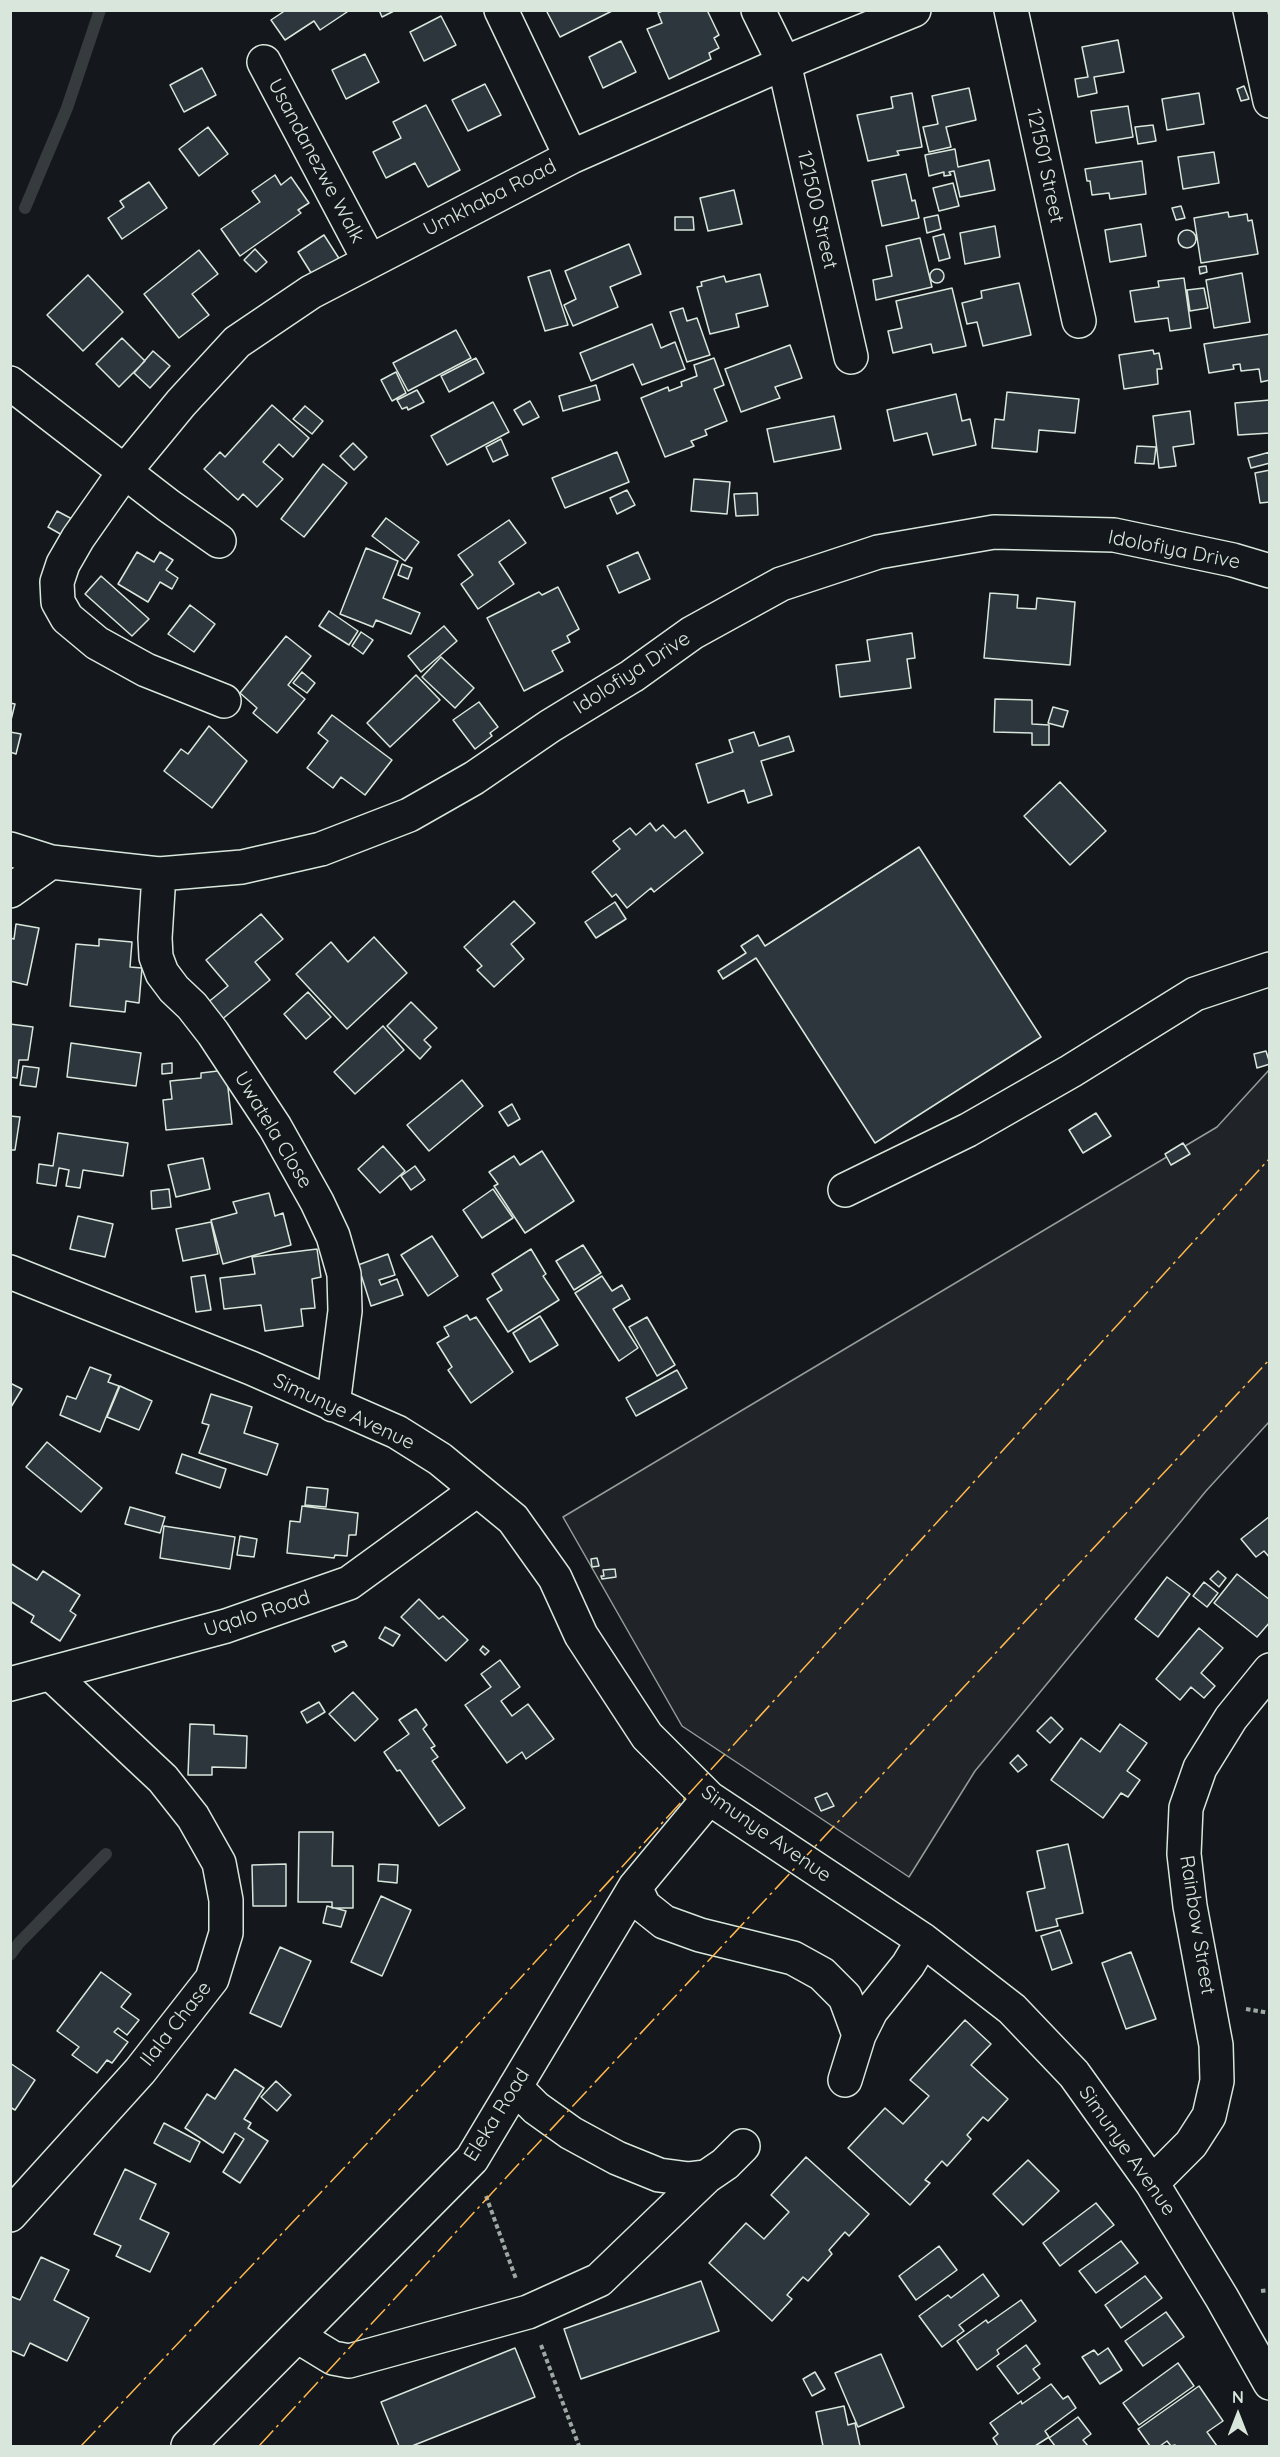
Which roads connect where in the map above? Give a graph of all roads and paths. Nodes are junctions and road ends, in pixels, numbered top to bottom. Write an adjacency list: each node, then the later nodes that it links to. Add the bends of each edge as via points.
1 (501, 10): 9 (street)
2 (758, 10): 7 (street, 121500 Street)
3 (914, 10): 7 (street, Umkhaba Road)
4 (1011, 10): 11 (street, 121501 Street)
5 (1250, 10): 8 (street)
6 (264, 62): 10 (street, Usandanezwe Walk)
7 (784, 63): 9 (street, Umkhaba Road); 12 (street, 121500 Street)
8 (1269, 101)
9 (571, 157): 10 (street, Umkhaba Road)
10 (369, 260): 14 (street, Umkhaba Road, via 310,292 237,342)
11 (1079, 321)
12 (851, 357)
13 (10, 383): 14 (street)
14 (125, 471): 15 (street); 17 (street, Umkhaba Road, via 63,564 57,582 58,602 67,618 97,643 146,670)
15 (219, 541)
16 (1269, 571): 20 (street, Idolofiya Drive, via 1114,535 994,532 878,552 782,584 712,622 474,778 409,815 321,849 242,867)
17 (224, 701)
18 (10, 849): 19 (street, Idolofiya Drive)
19 (51, 862): 20 (street, Idolofiya Drive); 21 (street)
20 (159, 874): 25 (street, Uwatela Close, via 155,938 162,973 192,1006 238,1071 280,1137 333,1236 344,1274 345,1311)
21 (10, 891)
22 (1269, 969): 23 (street, via 1195,994 968,1130)
23 (845, 1190)
24 (10, 1272): 25 (street, Simunye Avenue)
25 (333, 1405): 26 (street, Simunye Avenue, via 397,1432 440,1459)
26 (477, 1490): 28 (street, Uqalo Road, via 349,1584 226,1626); 30 (street, Simunye Avenue, via 513,1519 555,1578 581,1635 647,1736)
27 (1269, 1670): 38 (street, Rainbow Street, via 1231,1718 1200,1768 1186,1808 1184,1854 1216,2045 1217,2081 1209,2116 1191,2144)
28 (50, 1673): 29 (street, Uqalo Road); 39 (street, Ilala Chase, via 163,1779 194,1817 219,1863 226,1900 226,1933 212,1979 140,2071)
29 (10, 1684)
30 (709, 1798): 31 (street, Eleka Road); 32 (street, Simunye Avenue)
31 (635, 1887): 33 (street, via 644,1906 664,1922 793,1958 822,1974 845,1997); 35 (street, Eleka Road)
32 (923, 1940): 33 (street, via 871,2011); 38 (street, Simunye Avenue, via 1012,2009 1074,2074)
33 (859, 2035): 34 (street)
34 (845, 2080)
35 (515, 2087): 37 (street, via 571,2133 617,2158 659,2175); 40 (street, Eleka Road, via 472,2159)
36 (743, 2146): 37 (street)
37 (706, 2177): 40 (street, via 599,2280 528,2312 349,2361 333,2358)
38 (1152, 2183): 41 (street, Simunye Avenue)
39 (10, 2215)
40 (297, 2336): 42 (street, Eleka Road)
41 (1269, 2383)
42 (188, 2446)

